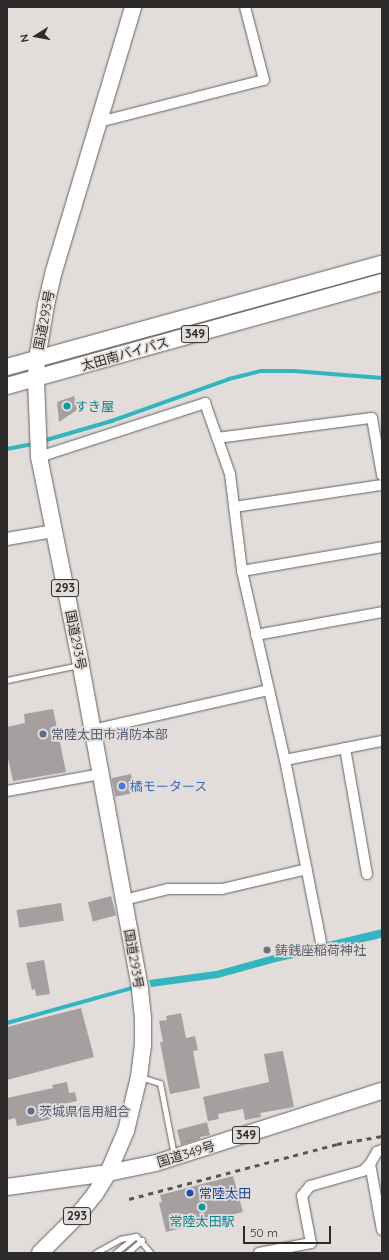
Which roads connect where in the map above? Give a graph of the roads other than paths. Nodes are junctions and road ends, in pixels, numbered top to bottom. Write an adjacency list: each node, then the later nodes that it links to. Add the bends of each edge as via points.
1 (133, 7): 3 (highway, 国道293号 / 293)
2 (245, 7): 3 (street, via 264,80)
3 (99, 122): 6 (highway, 国道293号 / 293, via 54,271)
4 (382, 264): 6 (highway, 太田南バイパス / 349)
5 (382, 282): 8 (highway, 太田南バイパス / 349)
6 (37, 358): 7 (highway, 太田南バイパス / 349); 8 (highway, 国道293号 / 293)
7 (7, 367)
8 (36, 378): 9 (highway, 太田南バイパス / 349); 11 (highway, 国道293号 / 293)
9 (7, 386)
10 (217, 438): 11 (street, via 205,403); 12 (street, via 372,418); 14 (street, via 230,474)
11 (39, 457): 15 (highway, 国道293号 / 293)
12 (382, 475)
13 (382, 485): 14 (street)
14 (234, 507): 18 (street)
15 (54, 531): 16 (street); 21 (highway, 国道293号 / 293)
16 (7, 539)
17 (382, 547): 18 (street)
18 (242, 571): 20 (street)
19 (382, 612): 20 (street)
20 (256, 635): 23 (street)
21 (81, 665): 22 (lane); 24 (highway, 国道293号 / 293)
22 (7, 680)
23 (268, 690): 24 (street); 27 (street)
24 (92, 730): 28 (highway, 国道293号 / 293)
25 (382, 741): 26 (street)
26 (345, 748): 27 (street); 31 (street)
27 (285, 760): 30 (street)
28 (101, 774): 29 (street); 32 (highway, 国道293号 / 293)
29 (7, 791)
30 (307, 869): 32 (street, via 222,889 168,889); 33 (street)
31 (367, 874)
32 (124, 900): 34 (highway, 国道293号 / 293, via 143,1018)
33 (321, 941)
34 (139, 1077): 37 (lane, via 160,1083); 39 (highway, 国道293号 / 293, via 126,1131)
35 (382, 1091): 37 (highway, 国道349号 / 349)
36 (382, 1150): 38 (street, via 377,1152)
37 (174, 1158): 39 (highway, 国道349号 / 349)
38 (370, 1164): 41 (street); 44 (street, via 363,1171 310,1186 302,1196)
39 (108, 1173): 40 (highway, 国道349号 / 349); 45 (highway, 国道293号 / 293, via 78,1216)
40 (7, 1187)
41 (382, 1230)
42 (136, 1236): 43 (lane); 46 (lane, via 120,1239); 47 (lane)
43 (142, 1240): 48 (lane); 49 (lane)
44 (312, 1248): 50 (street)
45 (40, 1253)
46 (95, 1253)
47 (115, 1253)
48 (127, 1253)
49 (151, 1253)
50 (259, 1253)

